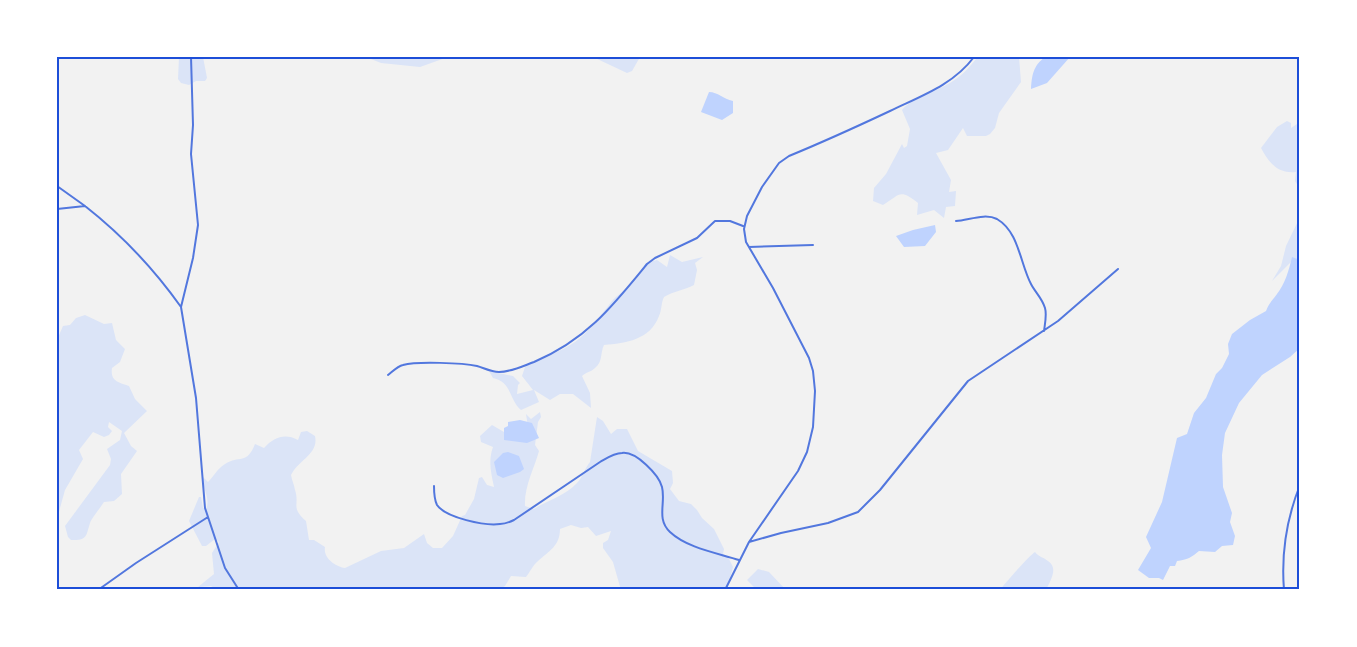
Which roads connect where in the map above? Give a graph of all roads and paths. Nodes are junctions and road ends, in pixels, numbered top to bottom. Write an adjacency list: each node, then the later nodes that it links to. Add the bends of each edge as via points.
1 (191, 57): 11 (street, via 191,154 198,225)
2 (974, 57): 7 (street, via 958,76 940,87 779,163 754,200)
3 (57, 186): 4 (street)
4 (85, 206): 5 (street); 11 (street, via 113,228)
5 (57, 208)
6 (956, 221): 12 (street, via 989,216 1009,230 1044,304)
7 (744, 226): 9 (street); 13 (street, via 716,221 697,238 655,258 594,324 572,342 527,365 501,372 476,366 417,363 404,364)
8 (813, 245): 9 (street)
9 (749, 247): 17 (street, via 808,358 813,371 815,408 807,452 798,471)
10 (1118, 269): 12 (street)
11 (181, 308): 16 (street, via 196,398)
12 (1044, 331): 17 (street, via 968,381 858,512)
13 (388, 375)
14 (1300, 485): 22 (street, via 1284,543)
15 (434, 486): 18 (street, via 437,505 442,510 471,521 502,524 514,520 600,462 623,452 659,479 663,490 662,518 669,532 703,549)
16 (208, 517): 19 (street); 20 (street, via 225,568)
17 (749, 542): 18 (street)
18 (739, 560): 21 (street)
19 (98, 590)
20 (239, 590)
21 (725, 590)
22 (1284, 590)

